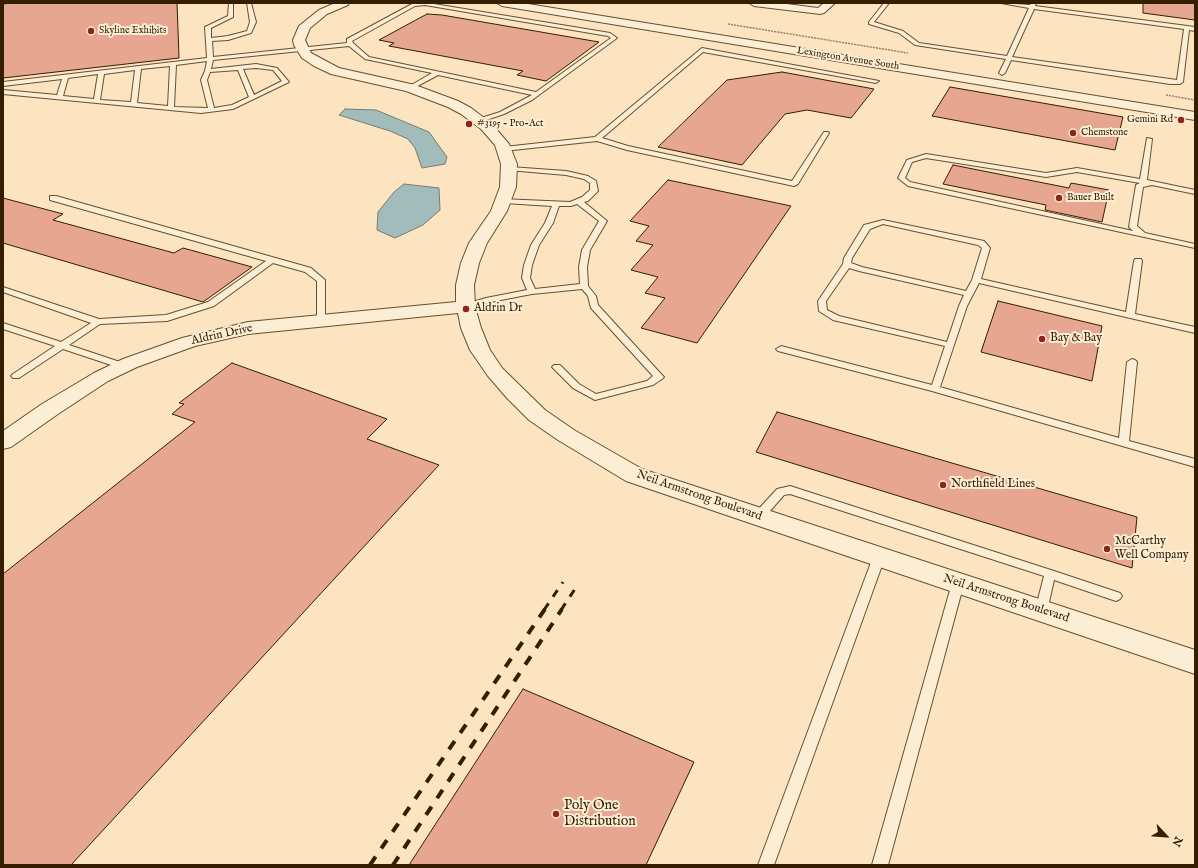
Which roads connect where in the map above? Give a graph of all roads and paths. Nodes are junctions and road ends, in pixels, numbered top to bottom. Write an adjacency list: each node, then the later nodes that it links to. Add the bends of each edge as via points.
1 (231, 3): 13 (lane, via 230,17 208,27)
2 (249, 3): 13 (lane, via 253,22 249,32)
3 (344, 3): 15 (street, via 323,12 305,26 300,35)
4 (502, 3): 40 (street, Lexington Avenue South)
5 (554, 3): 24 (street, Lexington Avenue South)
6 (754, 3): 7 (street, via 820,11)
7 (830, 3)
8 (887, 3): 16 (lane, via 871,23 901,32 917,44)
9 (1003, 3): 10 (lane)
10 (1033, 5): 11 (lane); 16 (lane)
11 (1187, 28): 12 (lane); 16 (lane, via 1188,47 1180,82)
12 (1195, 29)
13 (209, 40): 17 (lane)
14 (350, 44): 15 (lane); 23 (lane, via 367,58); 32 (lane, via 349,40 414,5 425,4 610,35 614,38)
15 (302, 48): 17 (lane); 29 (street, Neil Armstrong Boulevard, via 311,59 335,71)
16 (1009, 58): 24 (lane)
17 (210, 59): 18 (lane); 21 (lane)
18 (173, 64): 19 (lane); 38 (lane)
19 (138, 67): 22 (lane); 36 (lane)
20 (240, 68): 21 (lane); 34 (lane); 34 (lane, via 256,66 275,69 286,82)
21 (208, 71): 39 (lane, via 204,80)
22 (101, 72): 25 (lane); 35 (lane)
23 (437, 73): 29 (lane); 32 (lane)
24 (1002, 74): 37 (street, Lexington Avenue South)
25 (66, 76): 26 (lane); 33 (lane)
26 (27, 80): 28 (lane); 31 (lane)
27 (876, 81): 43 (lane, via 702,50)
28 (3, 84)
29 (410, 88): 41 (street, Neil Armstrong Boulevard, via 453,104)
30 (3, 92): 31 (lane)
31 (23, 94): 33 (lane)
32 (537, 94): 41 (lane, via 502,113)
33 (60, 97): 35 (lane)
34 (252, 98): 39 (lane, via 233,107)
35 (97, 101): 36 (lane)
36 (134, 105): 38 (lane)
37 (1195, 106)
38 (171, 108): 39 (lane, via 201,112)
39 (212, 110)
40 (1195, 116)
41 (480, 120): 45 (street, Neil Armstrong Boulevard)
42 (826, 133): 43 (lane, via 794,184 627,148)
43 (597, 139): 45 (lane)
44 (1149, 139): 47 (lane)
45 (504, 148): 46 (street, Neil Armstrong Boulevard)
46 (510, 169): 51 (street, Neil Armstrong Boulevard); 52 (lane, via 586,176 594,182 594,191)
47 (1143, 182): 48 (lane); 54 (lane, via 1077,170 1046,175 926,156 910,161 901,178 908,184)
48 (1152, 183): 49 (lane); 54 (lane, via 1140,185 1133,227)
49 (1195, 192)
50 (53, 198): 56 (lane)
51 (504, 201): 53 (lane); 64 (street, Neil Armstrong Boulevard, via 478,243 470,263 465,285)
52 (578, 201): 53 (lane); 60 (lane, via 603,221 586,250 583,267)
53 (556, 204): 62 (lane, via 528,265 526,278)
54 (1142, 235): 55 (lane)
55 (1195, 246)
56 (272, 260): 66 (lane, via 308,270 322,280); 67 (lane, via 211,304 167,318)
57 (1138, 261): 65 (lane)
58 (847, 264): 59 (lane, via 867,227 883,222 981,243 986,248); 63 (lane); 70 (lane, via 822,301 823,311 836,318)
59 (976, 280): 63 (lane); 65 (lane)
60 (584, 286): 62 (lane); 75 (lane, via 592,296 594,306 659,377 650,383 595,397 576,386)
61 (3, 289): 67 (lane)
62 (532, 292): 64 (lane)
63 (969, 294): 70 (lane)
64 (466, 307): 66 (street, Aldrin Drive); 81 (street, Neil Armstrong Boulevard, via 480,350 495,372 537,415 634,475)
65 (1130, 315): 69 (lane)
66 (321, 320): 74 (street, Aldrin Drive, via 219,334)
67 (98, 322): 71 (lane)
68 (3, 326): 71 (lane)
69 (1195, 330)
70 (950, 345): 77 (lane)
71 (61, 346): 74 (lane); 76 (lane)
72 (781, 349): 77 (lane)
73 (1132, 362): 79 (lane)
74 (123, 366): 78 (street, Aldrin Drive, via 74,393)
75 (558, 367)
76 (16, 376)
77 (935, 389): 79 (lane)
78 (3, 442)
79 (1124, 443): 80 (lane)
80 (1195, 463)
81 (758, 517): 82 (street, Neil Armstrong Boulevard); 83 (lane, via 781,492 790,490)
82 (880, 557): 84 (street, Neil Armstrong Boulevard); 88 (lane)
83 (1050, 574): 85 (lane); 86 (lane)
84 (958, 583): 86 (street, Neil Armstrong Boulevard); 89 (lane)
85 (1116, 596)
86 (1041, 611): 87 (street, Neil Armstrong Boulevard)
87 (1195, 662)
88 (766, 865)
89 (880, 865)

